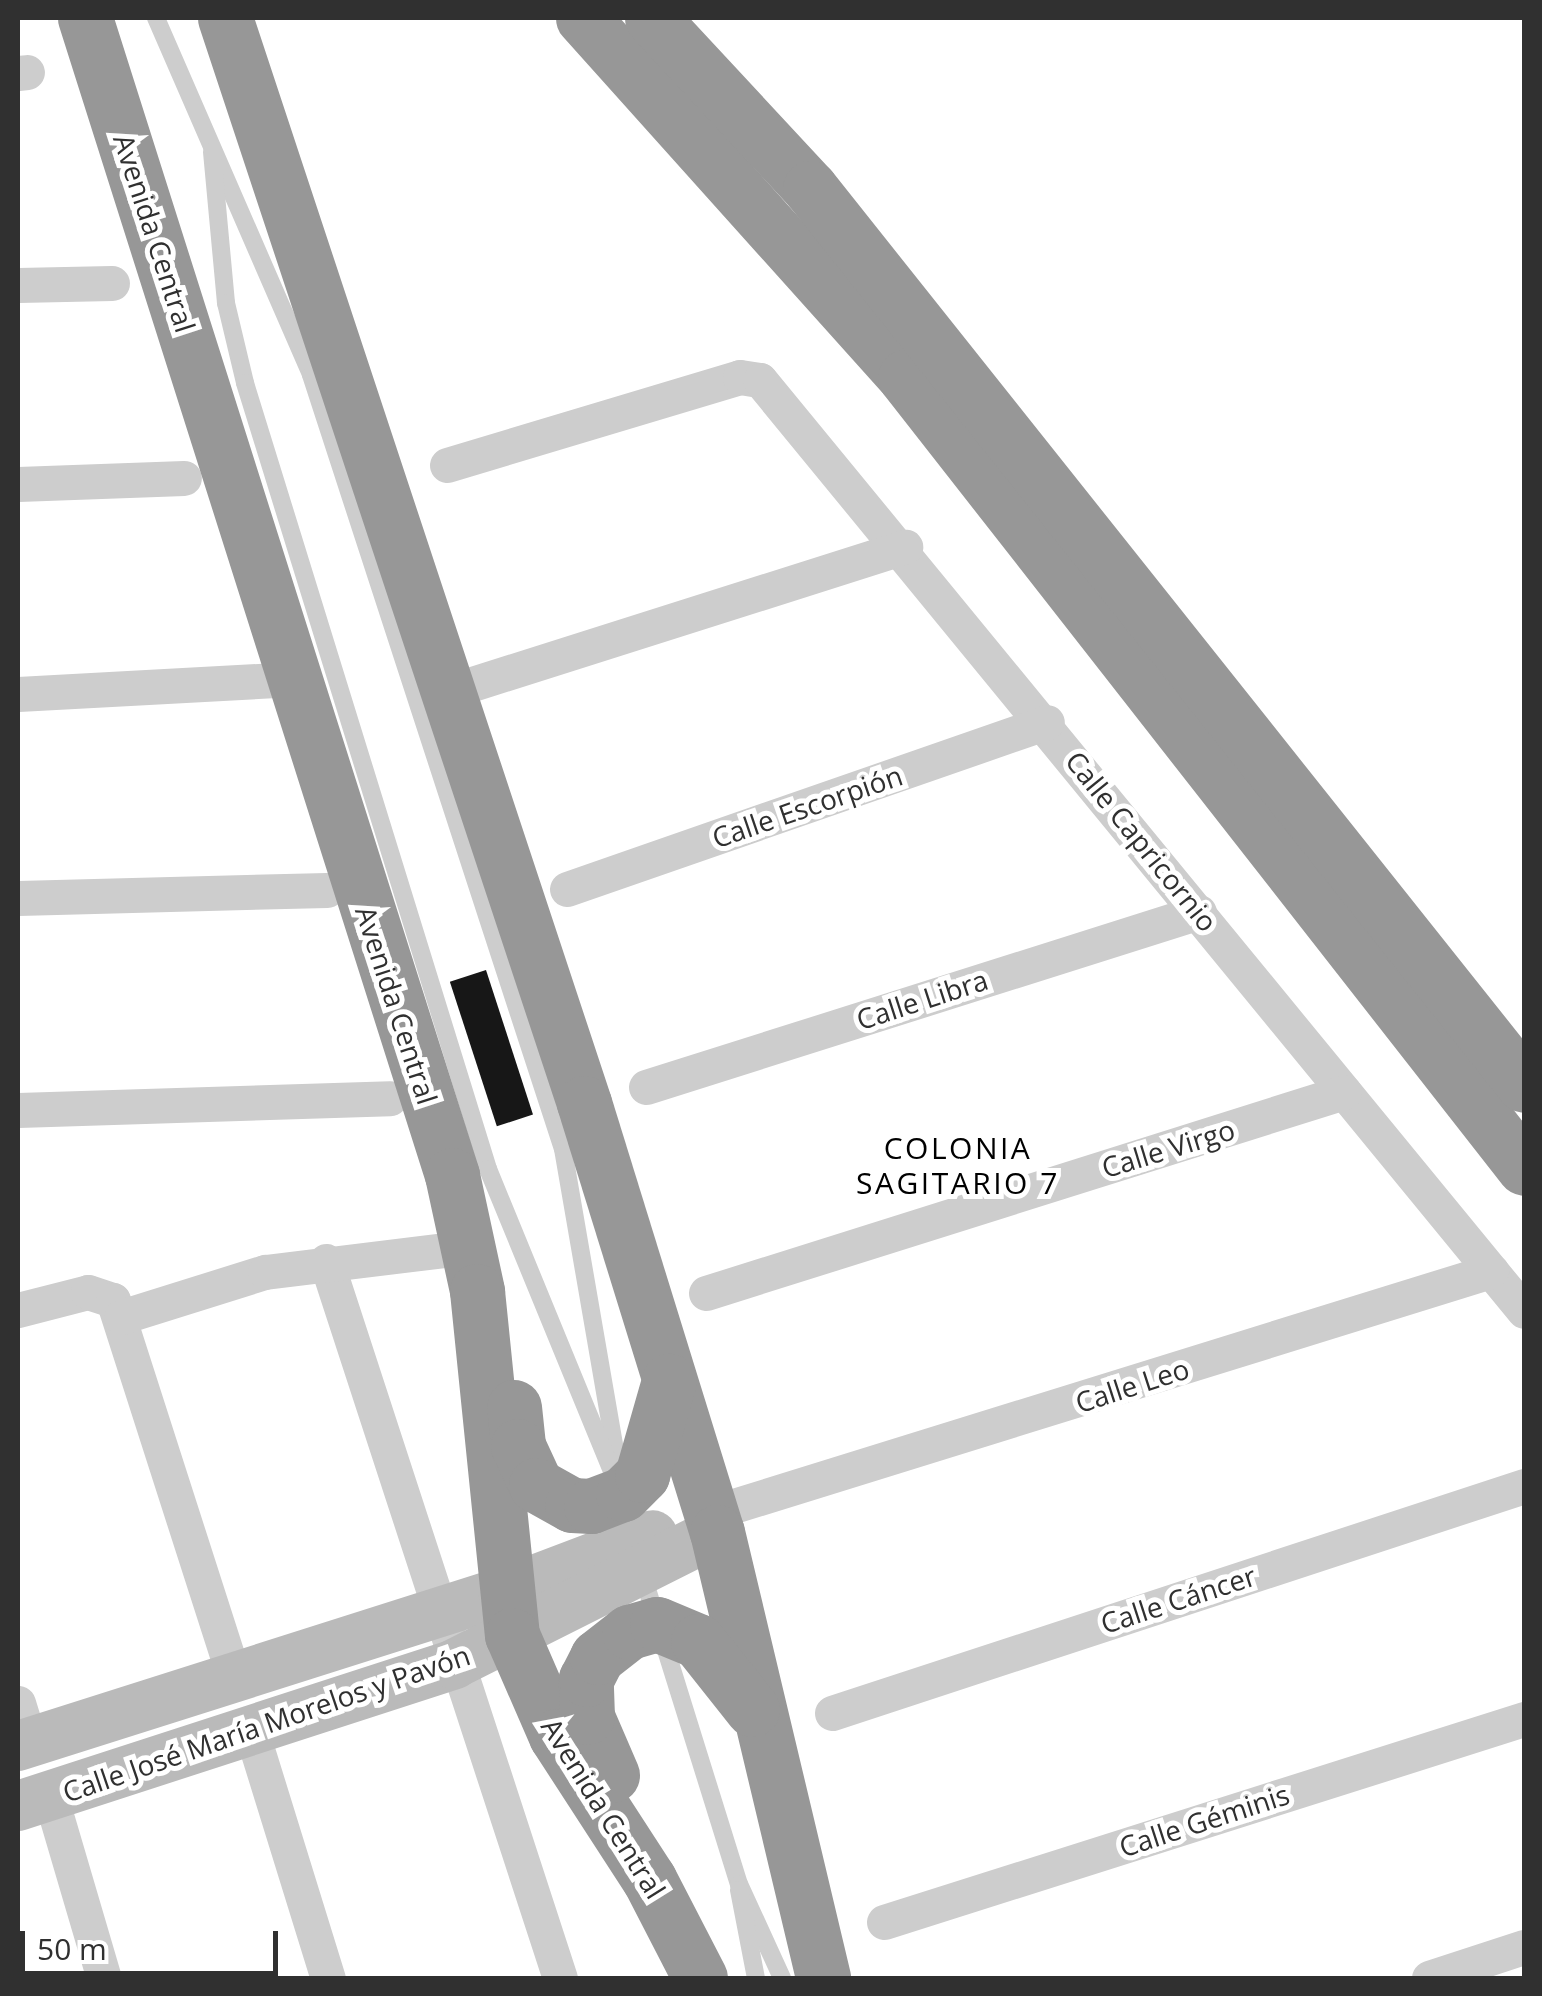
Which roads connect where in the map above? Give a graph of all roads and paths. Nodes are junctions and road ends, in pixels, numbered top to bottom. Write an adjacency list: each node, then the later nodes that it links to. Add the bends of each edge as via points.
1 (85, 18): 13 (highway, Avenida Central)
2 (156, 18): 6 (lane)
3 (225, 18): 15 (highway)
4 (583, 18): 26 (highway, via 905,377)
5 (652, 18): 21 (highway, via 822,203)
6 (212, 142): 37 (lane, via 311,375 564,1148); 37 (lane, via 226,304 245,384 503,1215)
7 (112, 282): 8 (street)
8 (18, 285)
9 (447, 465): 12 (street, Calle Capricornio, via 754,377)
10 (184, 478): 11 (street)
11 (18, 484)
12 (905, 548): 15 (street); 16 (street, Calle Capricornio)
13 (296, 679): 14 (street); 28 (highway, Avenida Central)
14 (18, 694)
15 (444, 694): 34 (highway, via 584,1102)
16 (1047, 722): 17 (street, Calle Escorpión); 20 (street, Calle Capricornio)
17 (566, 889)
18 (327, 890): 19 (street)
19 (18, 898)
20 (1199, 912): 22 (street, Calle Libra); 23 (street, Calle Capricornio)
21 (1524, 1085)
22 (646, 1087)
23 (1344, 1092): 29 (street, Calle Capricornio); 30 (street, Calle Virgo)
24 (390, 1098): 25 (street)
25 (18, 1110)
26 (1524, 1168)
27 (326, 1261): 28 (street); 33 (street); 38 (street)
28 (473, 1269): 37 (highway, via 503,1347 518,1446 536,1486); 39 (highway, Avenida Central)
29 (1491, 1271): 32 (street, Calle Capricornio); 36 (street, Calle Leo)
30 (706, 1294)
31 (18, 1310): 33 (street, via 97,1291 113,1300)
32 (1524, 1311)
33 (121, 1317): 42 (street)
34 (669, 1381): 36 (highway); 37 (highway)
35 (1524, 1486): 43 (street, Calle Cáncer)
36 (714, 1523): 37 (street); 47 (highway)
37 (631, 1529): 39 (street); 40 (lane)
38 (436, 1612): 39 (street, Calle José María Morelos y Pavón); 41 (street); 42 (street, Calle José María Morelos y Pavón)
39 (507, 1614): 41 (street, Calle José María Morelos y Pavón); 49 (highway, Avenida Central, via 564,1750)
40 (656, 1624): 47 (highway, via 711,1652); 49 (highway, via 629,1632 597,1656 584,1701); 50 (lane)
41 (454, 1664): 46 (street, Calle José María Morelos y Pavón); 55 (street)
42 (233, 1674): 45 (street, Calle José María Morelos y Pavón)
43 (832, 1713)
44 (1524, 1719): 51 (street, Calle Géminis)
45 (22, 1730)
46 (251, 1730): 48 (street, Calle José María Morelos y Pavón); 54 (street)
47 (772, 1736): 59 (highway)
48 (34, 1800): 53 (street)
49 (650, 1879): 56 (highway, Avenida Central)
50 (739, 1884): 57 (lane); 58 (lane)
51 (884, 1922)
52 (1524, 1948): 60 (street)
53 (104, 1978)
54 (328, 1978)
55 (560, 1978)
56 (700, 1978)
57 (756, 1978)
58 (782, 1978)
59 (823, 1978)
60 (1428, 1978)

